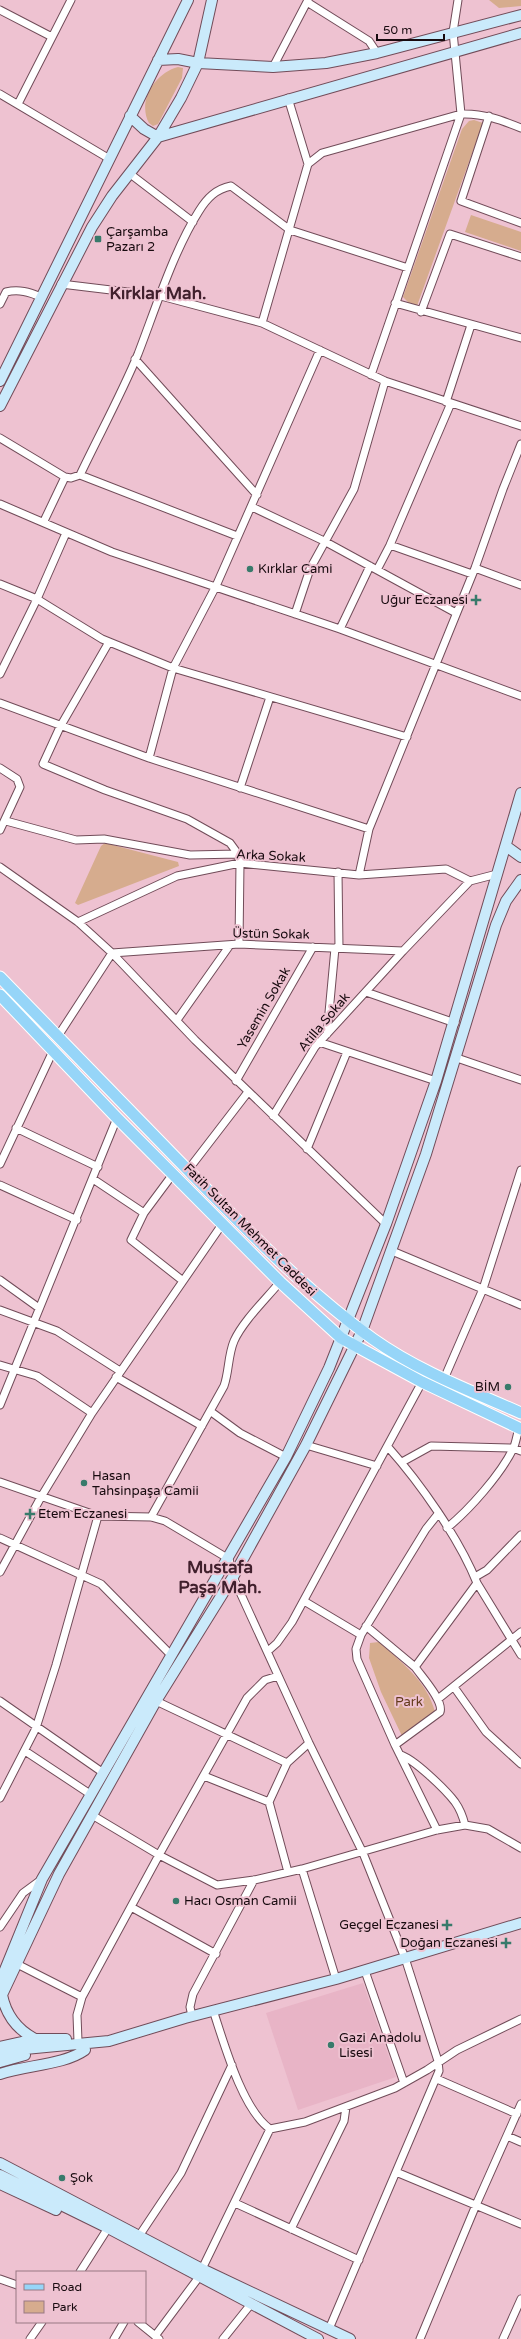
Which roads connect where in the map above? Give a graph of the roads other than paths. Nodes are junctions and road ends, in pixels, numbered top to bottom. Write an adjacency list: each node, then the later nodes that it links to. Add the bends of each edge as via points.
1 (71, 0): 10 (street)
2 (188, 0): 13 (main road)
3 (212, 0): 14 (main road)
4 (458, 0): 8 (street)
5 (307, 1): 12 (street, via 369,41); 15 (street)
6 (0, 10): 10 (street)
7 (521, 15): 8 (main road)
8 (453, 32): 11 (street); 12 (main road)
9 (521, 33): 11 (main road)
10 (52, 37): 18 (street)
11 (454, 51): 17 (main road); 19 (street)
12 (376, 53): 15 (main road, via 326,63)
13 (158, 60): 14 (main road, via 178,59); 20 (main road)
14 (198, 63): 15 (main road); 23 (main road)
15 (273, 67)
16 (0, 94): 18 (street)
17 (288, 98): 23 (main road); 25 (street)
18 (18, 104): 24 (street)
19 (461, 114): 21 (street); 25 (street, via 322,153); 31 (street)
20 (130, 116): 23 (main road, via 144,130); 24 (main road)
21 (489, 116): 22 (street); 28 (street, via 461,201)
22 (521, 128)
23 (158, 137): 26 (main road)
24 (108, 158): 34 (main road)
25 (308, 164): 29 (street)
26 (129, 173): 27 (street); 32 (main road, via 92,227)
27 (192, 222): 29 (street, via 211,194 231,186); 33 (street)
28 (521, 223)
29 (290, 230): 31 (street); 38 (street)
30 (521, 257): 37 (street, via 450,234)
31 (408, 268): 35 (street)
32 (62, 284): 33 (street); 47 (main road)
33 (161, 296): 38 (street); 42 (street)
34 (41, 297): 36 (street, via 14,290 6,292); 44 (main road)
35 (395, 303): 37 (street); 43 (street)
36 (0, 304)
37 (421, 312): 39 (street)
38 (262, 323): 41 (street)
39 (471, 325): 40 (street); 46 (street)
40 (521, 338)
41 (320, 350): 43 (street); 53 (street)
42 (135, 359): 51 (street); 53 (street)
43 (371, 375): 45 (street)
44 (0, 381)
45 (385, 381): 46 (street); 59 (street, via 354,489)
46 (448, 403): 48 (street); 60 (street)
47 (0, 406)
48 (521, 426)
49 (0, 438): 52 (street)
50 (521, 444): 63 (street, via 502,488)
51 (80, 475): 52 (street); 58 (street)
52 (65, 477): 56 (street)
53 (257, 495): 55 (street)
54 (0, 504): 56 (street)
55 (252, 507): 58 (street); 59 (street)
56 (44, 522): 57 (street)
57 (66, 533): 66 (street, via 112,552); 67 (street)
58 (237, 536): 66 (street)
59 (324, 541): 61 (street); 69 (street, via 310,569)
60 (390, 545): 62 (street); 63 (street)
61 (370, 566): 62 (street); 70 (street)
62 (377, 570): 68 (street)
63 (473, 571): 65 (street); 68 (street)
64 (0, 584): 67 (street)
65 (521, 585)
66 (216, 586): 69 (street); 73 (street)
67 (37, 599): 71 (street); 74 (street)
68 (456, 613): 72 (street)
69 (294, 614): 70 (street)
70 (340, 629): 72 (street)
71 (109, 642): 73 (street); 78 (street)
72 (434, 663): 75 (street); 79 (street)
73 (173, 668): 76 (street); 80 (street)
74 (0, 674)
75 (521, 696)
76 (270, 697): 79 (street); 82 (street)
77 (0, 703): 78 (street)
78 (60, 727): 80 (street); 88 (street, via 43,764 105,790 187,819 230,843)
79 (407, 736): 85 (street)
80 (148, 758): 82 (street)
81 (0, 768): 84 (street, via 15,777 20,784)
82 (240, 788): 85 (street)
83 (520, 799): 87 (main road)
84 (6, 821): 86 (street); 88 (street, via 76,840 104,839 190,855)
85 (368, 829): 94 (street)
86 (0, 830)
87 (506, 846): 89 (main road); 93 (main road)
88 (238, 854): 90 (street)
89 (521, 857)
90 (240, 863): 92 (street, Arka Sokak); 97 (street, Arka Sokak, via 177,876); 98 (street)
91 (0, 867): 97 (street)
92 (338, 872): 94 (street, Arka Sokak); 101 (street)
93 (497, 874): 96 (street); 108 (main road)
94 (359, 875): 96 (street, Arka Sokak, via 446,869)
95 (521, 880): 114 (main road, via 506,901 496,925)
96 (470, 881): 102 (street)
97 (78, 922): 103 (street)
98 (239, 944): 99 (street, Üstün Sokak); 100 (street, Üstün Sokak)
99 (230, 945): 103 (street, Üstün Sokak); 107 (street)
100 (313, 947): 101 (street, Üstün Sokak); 116 (street, Yasemin Sokak)
101 (337, 948): 102 (street, Üstün Sokak); 109 (street)
102 (403, 951): 105 (street, Atilla Sokak)
103 (112, 953): 107 (street); 110 (street)
104 (0, 977): 110 (main road)
105 (366, 992): 108 (street); 109 (street, Atilla Sokak)
106 (0, 995): 112 (main road, Fatih Sultan Mehmet Caddesi)
107 (177, 1020): 116 (street)
108 (455, 1023): 117 (main road)
109 (327, 1034): 111 (street, Atilla Sokak)
110 (58, 1036): 125 (main road)
111 (319, 1042): 113 (street); 119 (street, Atilla Sokak)
112 (54, 1051): 120 (main road, Fatih Sultan Mehmet Caddesi); 121 (street)
113 (347, 1052): 117 (street); 122 (street)
114 (457, 1058): 115 (street); 134 (main road)
115 (521, 1080)
116 (236, 1081): 118 (street)
117 (436, 1082): 133 (main road)
118 (248, 1092): 119 (street); 125 (street)
119 (273, 1116): 122 (street)
120 (118, 1118): 124 (street); 127 (main road, Fatih Sultan Mehmet Caddesi)
121 (16, 1128): 123 (street); 124 (street)
122 (307, 1149): 133 (street)
123 (0, 1164)
124 (98, 1168): 128 (street)
125 (188, 1170): 142 (main road, via 304,1284)
126 (521, 1170): 138 (street)
127 (173, 1174): 130 (street); 132 (main road, Fatih Sultan Mehmet Caddesi)
128 (93, 1180): 130 (street); 131 (street)
129 (0, 1185): 131 (street)
130 (144, 1213): 136 (street, via 131,1240)
131 (77, 1220): 140 (street)
132 (223, 1223): 136 (street); 137 (main road, Fatih Sultan Mehmet Caddesi)
133 (386, 1224): 142 (main road)
134 (392, 1251): 138 (street); 144 (main road)
135 (0, 1280): 140 (street)
136 (183, 1280): 149 (street)
137 (280, 1282): 145 (main road, Fatih Sultan Mehmet Caddesi); 153 (street, via 238,1334 231,1350 229,1374)
138 (483, 1289): 139 (street); 150 (street)
139 (521, 1305)
140 (39, 1308): 143 (street)
141 (0, 1310): 143 (street)
142 (349, 1319): 144 (main road); 145 (main road)
143 (34, 1321): 148 (street); 149 (street, via 57,1331)
144 (362, 1331): 146 (main road); 150 (main road)
145 (341, 1338): 146 (main road, Fatih Sultan Mehmet Caddesi); 162 (main road)
146 (355, 1346): 151 (main road, Fatih Sultan Mehmet Caddesi); 158 (main road)
147 (0, 1364): 148 (street)
148 (13, 1370): 152 (street); 154 (street, via 37,1376)
149 (118, 1374): 154 (street); 156 (street)
150 (444, 1379): 155 (main road)
151 (422, 1382): 157 (main road, Fatih Sultan Mehmet Caddesi); 159 (street)
152 (0, 1405)
153 (210, 1411): 156 (street); 162 (street, via 240,1433)
154 (92, 1413): 166 (street)
155 (521, 1413)
156 (202, 1426): 169 (street)
157 (520, 1428): 160 (street)
158 (306, 1445): 164 (street); 177 (main road)
159 (388, 1446): 163 (street); 164 (street)
160 (513, 1448): 161 (street); 163 (street, via 430,1446); 170 (street, via 483,1489)
161 (521, 1451)
162 (286, 1457): 174 (main road)
163 (402, 1462): 167 (street)
164 (377, 1466): 179 (street)
165 (0, 1482): 166 (street)
166 (40, 1497): 168 (street); 173 (street)
167 (438, 1514): 170 (street); 180 (street)
168 (98, 1516): 169 (street); 176 (street)
169 (151, 1517): 174 (street, via 165,1521)
170 (447, 1528): 178 (street)
171 (521, 1535): 178 (street)
172 (0, 1538): 173 (street)
173 (15, 1545): 175 (street); 176 (street)
174 (229, 1559): 177 (street); 185 (main road)
175 (0, 1572)
176 (81, 1574): 185 (street, via 101,1584); 193 (street)
177 (233, 1577): 184 (street); 192 (main road)
178 (476, 1580): 183 (street); 187 (street)
179 (304, 1601): 182 (street); 184 (street, via 284,1634)
180 (366, 1626): 182 (street); 187 (street)
181 (521, 1632): 183 (street)
182 (361, 1635): 196 (street, via 356,1649 358,1659)
183 (512, 1641): 186 (street); 189 (street)
184 (268, 1651): 188 (street)
185 (170, 1654): 201 (main road)
186 (521, 1655)
187 (415, 1668): 190 (street)
188 (278, 1676): 194 (street, via 266,1680 255,1688); 195 (street)
189 (454, 1687): 190 (street); 200 (street, via 486,1732)
190 (438, 1699): 196 (street, via 440,1712)
191 (0, 1701): 193 (street)
192 (156, 1701): 194 (street); 206 (main road)
193 (36, 1728): 197 (street); 201 (street)
194 (226, 1736): 199 (street); 202 (street)
195 (309, 1743): 199 (street); 211 (street)
196 (394, 1745): 198 (street)
197 (25, 1751): 203 (street); 204 (street)
198 (400, 1755): 207 (street, via 410,1760 450,1796 459,1808); 208 (street)
199 (287, 1763): 205 (street)
200 (521, 1764)
201 (102, 1772): 203 (main road)
202 (204, 1776): 205 (street); 212 (street)
203 (90, 1794): 215 (main road)
204 (0, 1798)
205 (269, 1802): 214 (street)
206 (92, 1815): 212 (street); 222 (main road, via 59,1874)
207 (465, 1825): 208 (street); 209 (street, via 488,1829)
208 (437, 1830): 211 (street)
209 (518, 1843): 210 (street)
210 (521, 1848)
211 (363, 1853): 213 (street); 221 (street)
212 (159, 1856): 216 (street, via 218,1885); 217 (street)
213 (302, 1869): 214 (street); 225 (street)
214 (288, 1872): 216 (street)
215 (42, 1878): 219 (street, via 18,1898); 223 (main road, via 24,1910); 226 (main road)
216 (254, 1880): 220 (street)
217 (131, 1907): 220 (street); 228 (street)
218 (521, 1923): 221 (main road)
219 (0, 1927)
220 (216, 1954): 230 (street, via 193,1994 190,2007)
221 (405, 1958): 224 (main road); 236 (street)
222 (17, 1964): 227 (main road); 228 (street)
223 (0, 1966)
224 (364, 1971): 225 (main road); 241 (street)
225 (336, 1979): 229 (main road)
226 (0, 1982)
227 (1, 1997): 232 (main road, via 14,2023)
228 (82, 1998): 233 (street, via 77,2015)
229 (213, 2010): 230 (main road); 238 (street)
230 (192, 2016): 233 (main road, via 109,2041)
231 (521, 2019): 236 (street, via 482,2036)
232 (35, 2039): 233 (main road); 234 (main road)
233 (82, 2045): 235 (main road, via 25,2049); 237 (main road); 239 (main road, via 73,2057)
234 (0, 2047)
235 (0, 2054)
236 (438, 2061): 240 (street); 241 (street)
237 (0, 2062)
238 (232, 2065): 245 (street, via 256,2113); 257 (street, via 181,2172)
239 (0, 2074)
240 (437, 2079): 244 (street); 249 (street)
241 (404, 2083): 243 (street)
242 (521, 2104): 244 (street)
243 (346, 2107): 245 (street, via 305,2122); 256 (street, via 344,2122)
244 (517, 2114): 246 (street)
245 (270, 2129): 252 (street)
246 (507, 2136): 247 (street); 253 (street)
247 (521, 2142)
248 (0, 2163): 257 (main road)
249 (396, 2172): 253 (street); 258 (street)
250 (0, 2175): 255 (main road)
251 (0, 2184): 255 (main road, via 96,2228)
252 (236, 2203): 256 (street); 260 (street)
253 (476, 2205): 254 (street); 275 (street)
254 (521, 2224)
255 (108, 2228): 259 (street); 260 (main road)
256 (290, 2229): 258 (street)
257 (139, 2236): 260 (main road)
258 (359, 2260): 268 (street)
259 (81, 2271)
260 (201, 2273): 264 (main road); 268 (main road); 269 (street)
261 (0, 2279): 262 (street)
262 (16, 2285)
263 (521, 2299): 276 (street)
264 (251, 2304): 272 (street); 273 (main road)
265 (41, 2323): 270 (street)
266 (123, 2323): 271 (street)
267 (139, 2323): 269 (street)
268 (328, 2329): 274 (main road)
269 (157, 2337)
270 (30, 2339)
271 (114, 2339)
272 (223, 2339)
273 (318, 2339)
274 (350, 2339)
275 (420, 2339)
276 (503, 2339)

